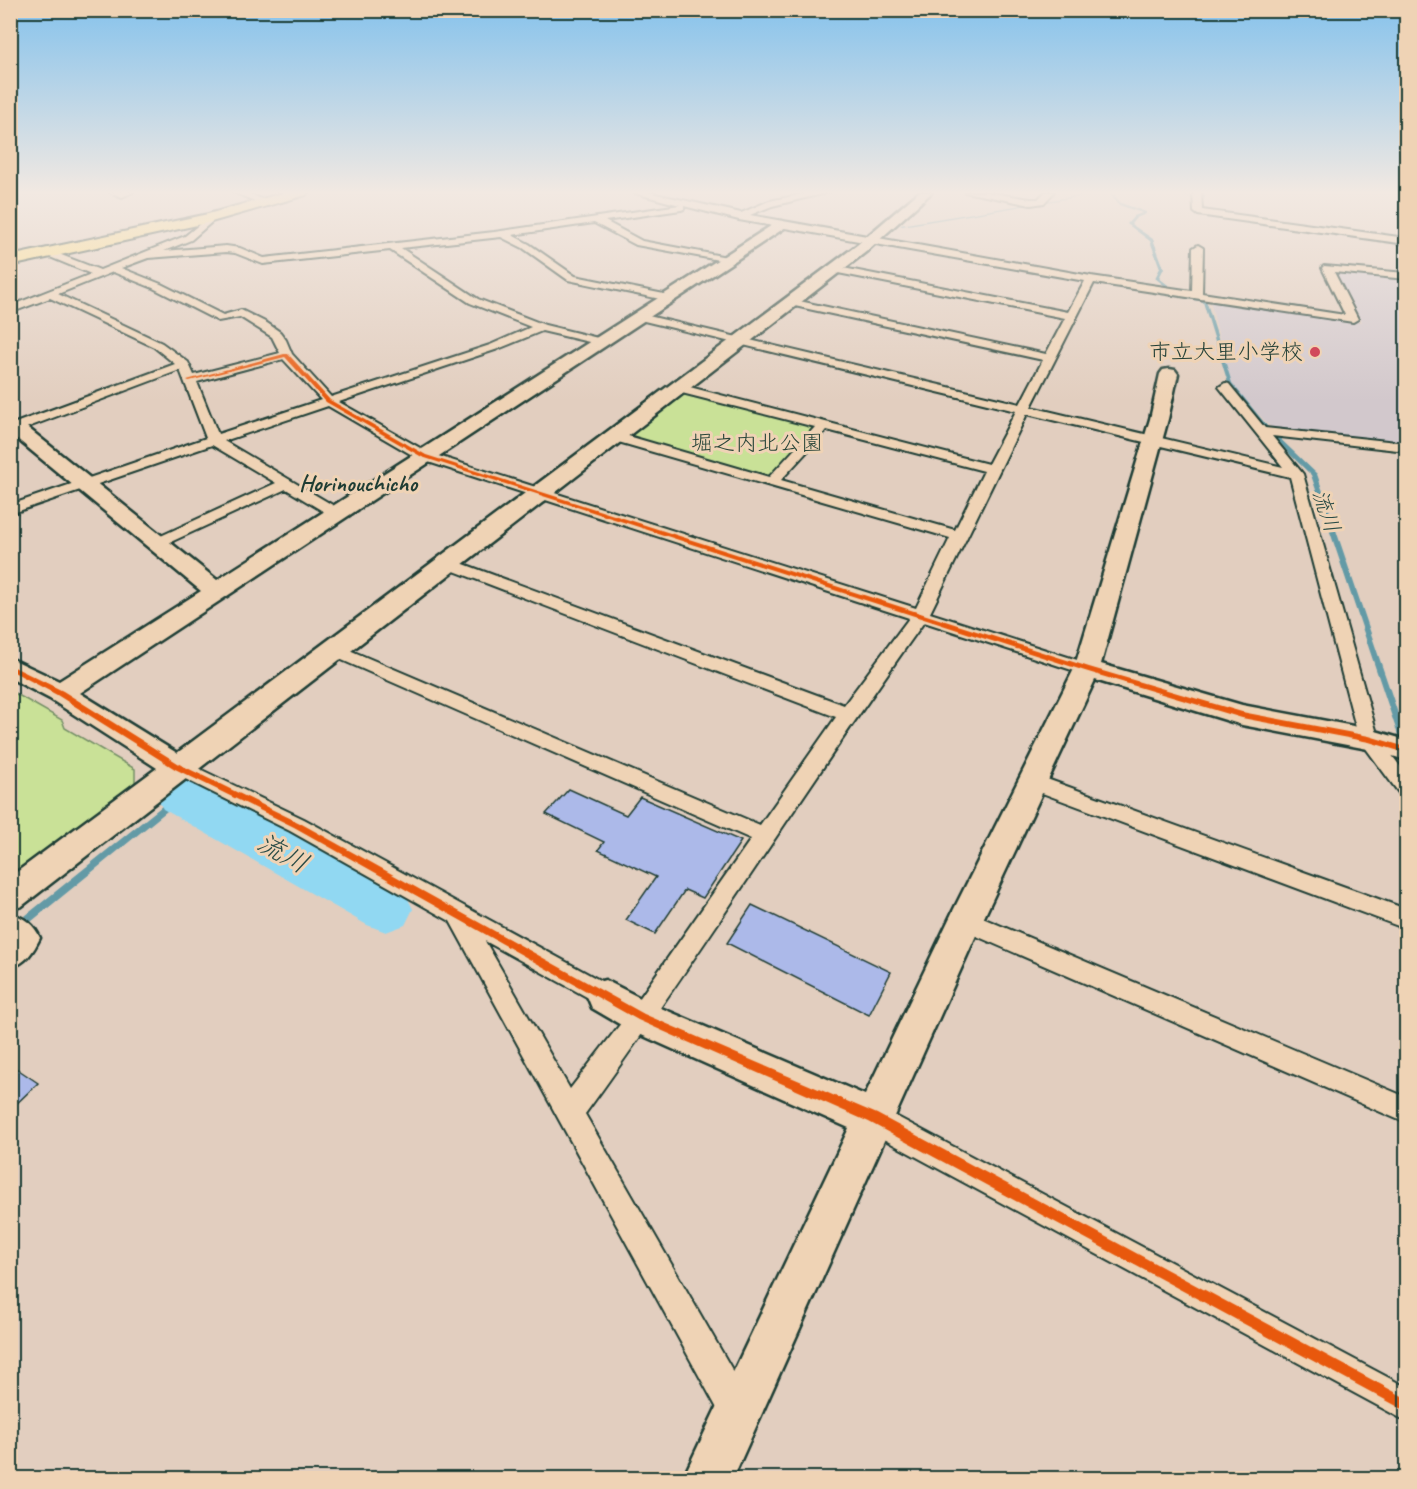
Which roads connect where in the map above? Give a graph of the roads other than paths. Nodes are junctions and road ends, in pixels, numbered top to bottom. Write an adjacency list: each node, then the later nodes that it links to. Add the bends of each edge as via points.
1 (69, 261): 11 (street)
2 (133, 261): 9 (street)
3 (414, 261): 21 (street, via 474,301)
4 (548, 261): 16 (street, via 572,278)
5 (726, 261): 16 (street)
6 (843, 261): 10 (street)
7 (995, 261): 13 (street)
8 (1196, 261): 15 (street)
9 (114, 269): 11 (street); 24 (street, via 158,286 222,319 242,313 284,342)
10 (833, 269): 17 (street); 19 (street)
11 (101, 274): 14 (street)
12 (1407, 276): 15 (street, via 1327,268 1353,319)
13 (1091, 279): 15 (street); 19 (street)
14 (50, 294): 18 (street); 26 (street, via 158,345)
15 (1192, 295)
16 (670, 298): 20 (street)
17 (790, 302): 22 (street); 25 (street)
18 (10, 310)
19 (1072, 316): 25 (street)
20 (640, 317): 22 (street); 23 (street)
21 (541, 327): 23 (street); 31 (street, via 494,347)
22 (739, 340): 30 (street); 32 (street)
23 (602, 342): 40 (street)
24 (286, 355): 28 (street); 31 (street)
25 (1050, 358): 32 (street)
26 (184, 365): 28 (street); 34 (street)
27 (1169, 374): 38 (street)
28 (189, 381): 37 (street)
29 (1225, 387): 35 (street)
30 (678, 388): 33 (street); 36 (street)
31 (328, 401): 37 (street); 40 (street)
32 (1024, 409): 38 (street); 41 (street)
33 (824, 426): 41 (street); 44 (street)
34 (13, 429): 43 (street)
35 (1266, 431): 39 (street); 42 (street)
36 (613, 436): 44 (street); 46 (street)
37 (214, 440): 43 (street); 45 (street)
38 (1153, 440): 42 (street); 56 (street)
39 (1407, 447)
40 (424, 456): 46 (street); 48 (street)
41 (992, 470): 49 (street)
42 (1296, 474): 59 (street)
43 (83, 483): 47 (street); 50 (street)
44 (771, 483): 49 (street)
45 (286, 484): 48 (street); 50 (street)
46 (538, 493): 51 (street); 53 (street)
47 (10, 510)
48 (336, 513): 52 (street)
49 (959, 536): 53 (street)
50 (157, 543): 52 (street)
51 (447, 563): 54 (street); 58 (street)
52 (216, 591): 57 (street)
53 (921, 614): 56 (street); 58 (street)
54 (334, 650): 60 (street); 63 (street)
55 (10, 667): 57 (street)
56 (1087, 669): 59 (street, via 1242,714); 61 (street)
57 (60, 693): 60 (street)
58 (848, 714): 63 (street)
59 (1388, 744): 62 (street)
60 (178, 767): 64 (street); 65 (street, via 297,825)
61 (1033, 782): 66 (street); 67 (street)
62 (1407, 788)
63 (764, 836): 69 (street)
64 (10, 896)
65 (457, 914): 68 (street); 71 (street)
66 (1407, 919)
67 (966, 921): 70 (street); 72 (street)
68 (605, 996): 69 (street)
69 (641, 1017): 71 (street); 72 (street)
70 (1407, 1110)
71 (570, 1112): 74 (street)
72 (873, 1118): 73 (street); 74 (street)
73 (1407, 1406)
74 (737, 1411): 75 (street)
75 (708, 1479)

